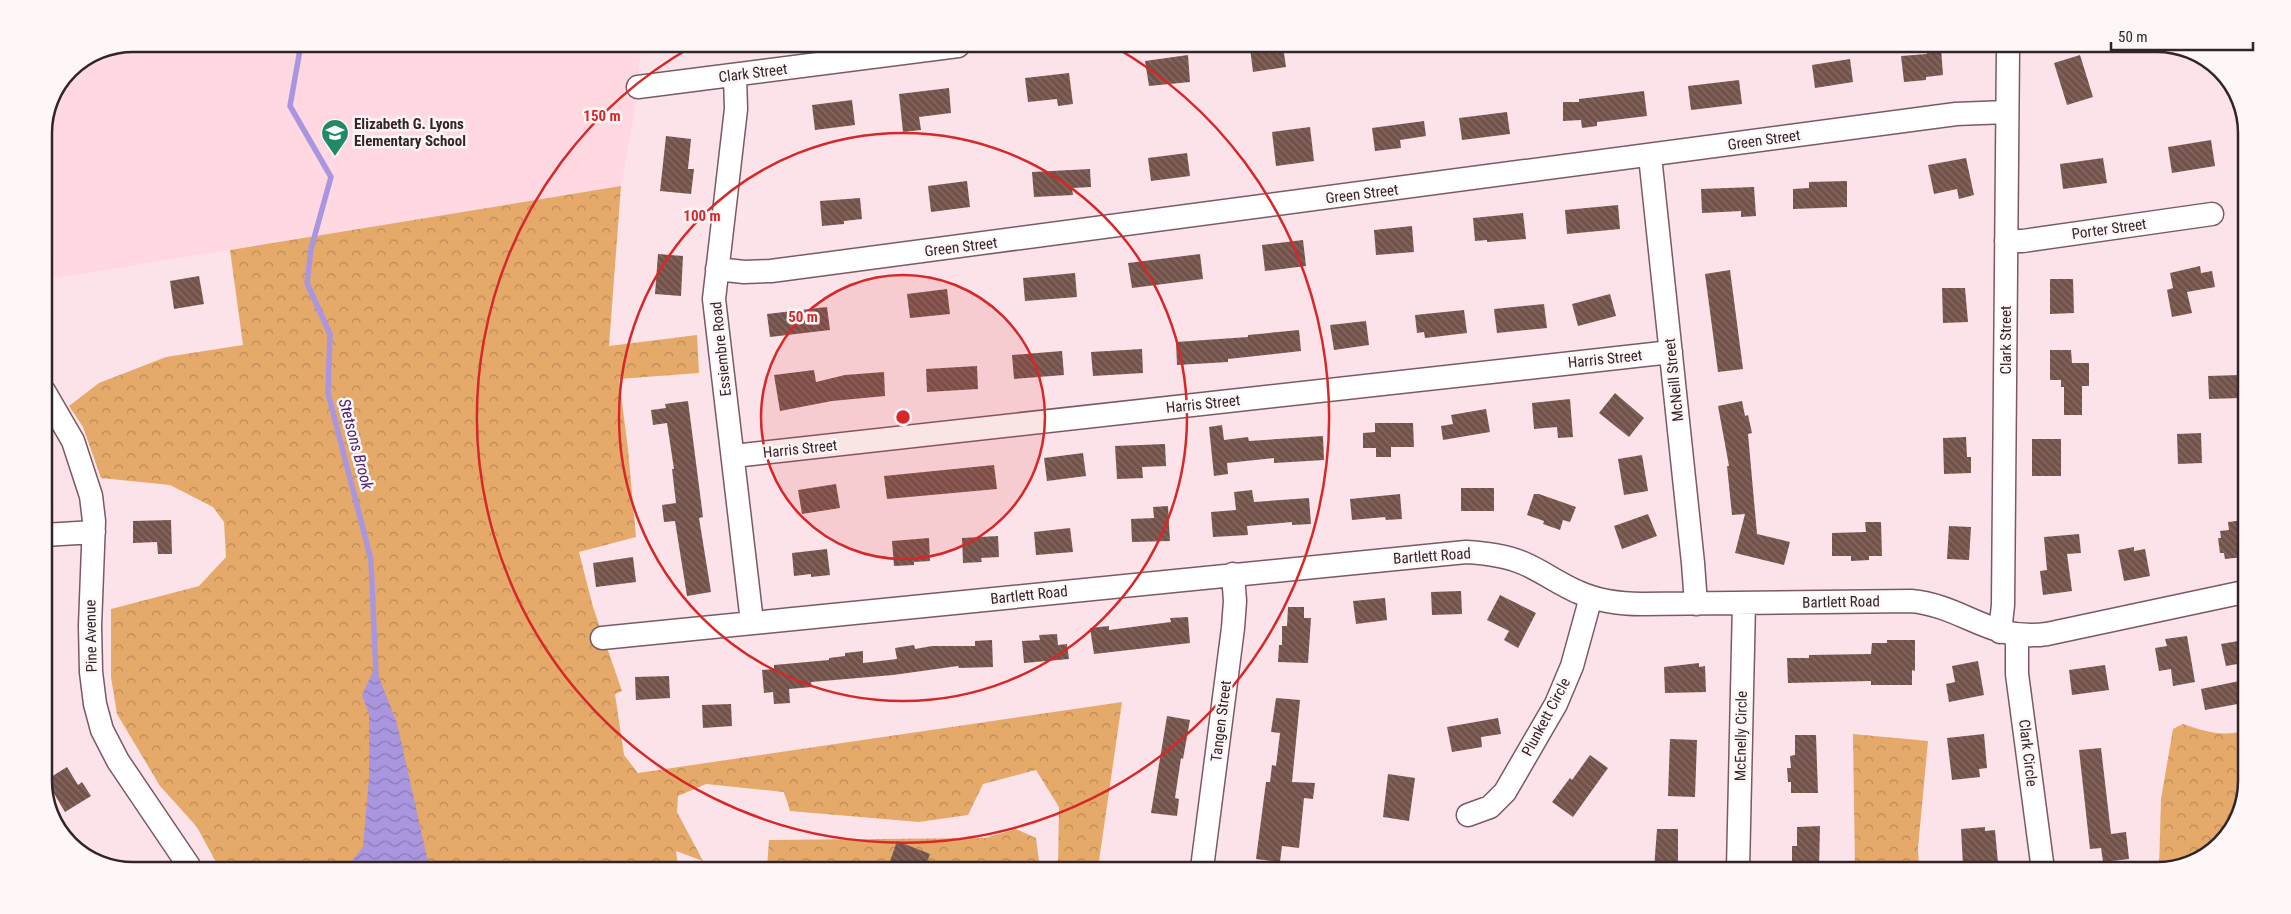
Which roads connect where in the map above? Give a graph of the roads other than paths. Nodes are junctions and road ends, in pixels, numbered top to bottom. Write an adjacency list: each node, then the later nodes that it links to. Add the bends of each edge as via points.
1 (912, 52): 3 (street, Clark Street)
2 (2008, 52): 5 (street, Clark Street)
3 (735, 75): 4 (street, Clark Street); 9 (street, Essiembre Road, via 736,109)
4 (638, 87)
5 (2007, 112): 6 (street, Green Street, via 1956,114); 8 (street, Clark Street)
6 (1650, 156): 9 (street, Green Street, via 771,271); 10 (street, McNeill Street)
7 (2212, 214): 8 (street, Porter Street)
8 (2006, 241): 21 (street, Clark Street, via 2003,605)
9 (717, 269): 12 (street, Essiembre Road, via 716,325)
10 (1672, 352): 12 (street, Harris Street); 18 (street, McNeill Street)
11 (52, 405): 13 (street, Pine Avenue, via 79,456 91,496)
12 (734, 456): 20 (street, Essiembre Road)
13 (94, 532): 14 (street); 24 (street, Pine Avenue, via 90,634 91,672 98,718 112,751)
14 (53, 534)
15 (1232, 574): 17 (street, Bartlett Road, via 1450,553 1480,553 1523,563); 20 (street, Bartlett Road); 25 (street, Tangen Street, via 1233,628)
16 (2238, 593): 21 (street, Bartlett Road, via 2047,634)
17 (1591, 597): 18 (street, Bartlett Road, via 1629,604); 23 (street, Plunkett Circle, via 1572,666 1556,704 1505,792 1490,807)
18 (1696, 604): 19 (street, Bartlett Road)
19 (1744, 604): 21 (street, Bartlett Road, via 1923,602); 26 (street, McEnelly Circle)
20 (752, 622): 22 (street, Bartlett Road)
21 (2008, 634): 27 (street, Clark Circle, via 2018,674)
22 (602, 638)
23 (1468, 815)
24 (186, 862)
25 (1203, 862)
26 (1738, 862)
27 (2042, 862)

